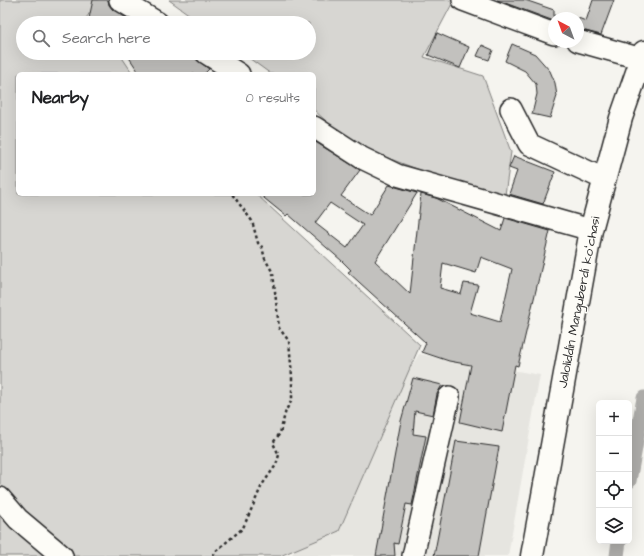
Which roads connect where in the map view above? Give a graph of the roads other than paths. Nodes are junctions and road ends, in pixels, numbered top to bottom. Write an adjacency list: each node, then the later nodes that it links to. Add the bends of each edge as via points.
1 (120, 0): 3 (street)
2 (463, 0): 4 (street)
3 (146, 16)
4 (548, 32)
5 (584, 42): 6 (street)
6 (643, 56): 11 (main road, Jaloliddin Manguberdi koʻchasi, via 621,118)
7 (217, 60): 8 (street)
8 (236, 72)
9 (511, 108): 11 (street, via 529,144)
10 (316, 128): 12 (street, via 346,149 396,175)
11 (604, 179): 12 (main road, Jaloliddin Manguberdi koʻchasi)
12 (591, 230): 17 (main road, Jaloliddin Manguberdi koʻchasi)
13 (449, 397): 16 (street)
14 (0, 498): 15 (street, via 18,519)
15 (62, 556)
16 (413, 556)
17 (532, 556)

